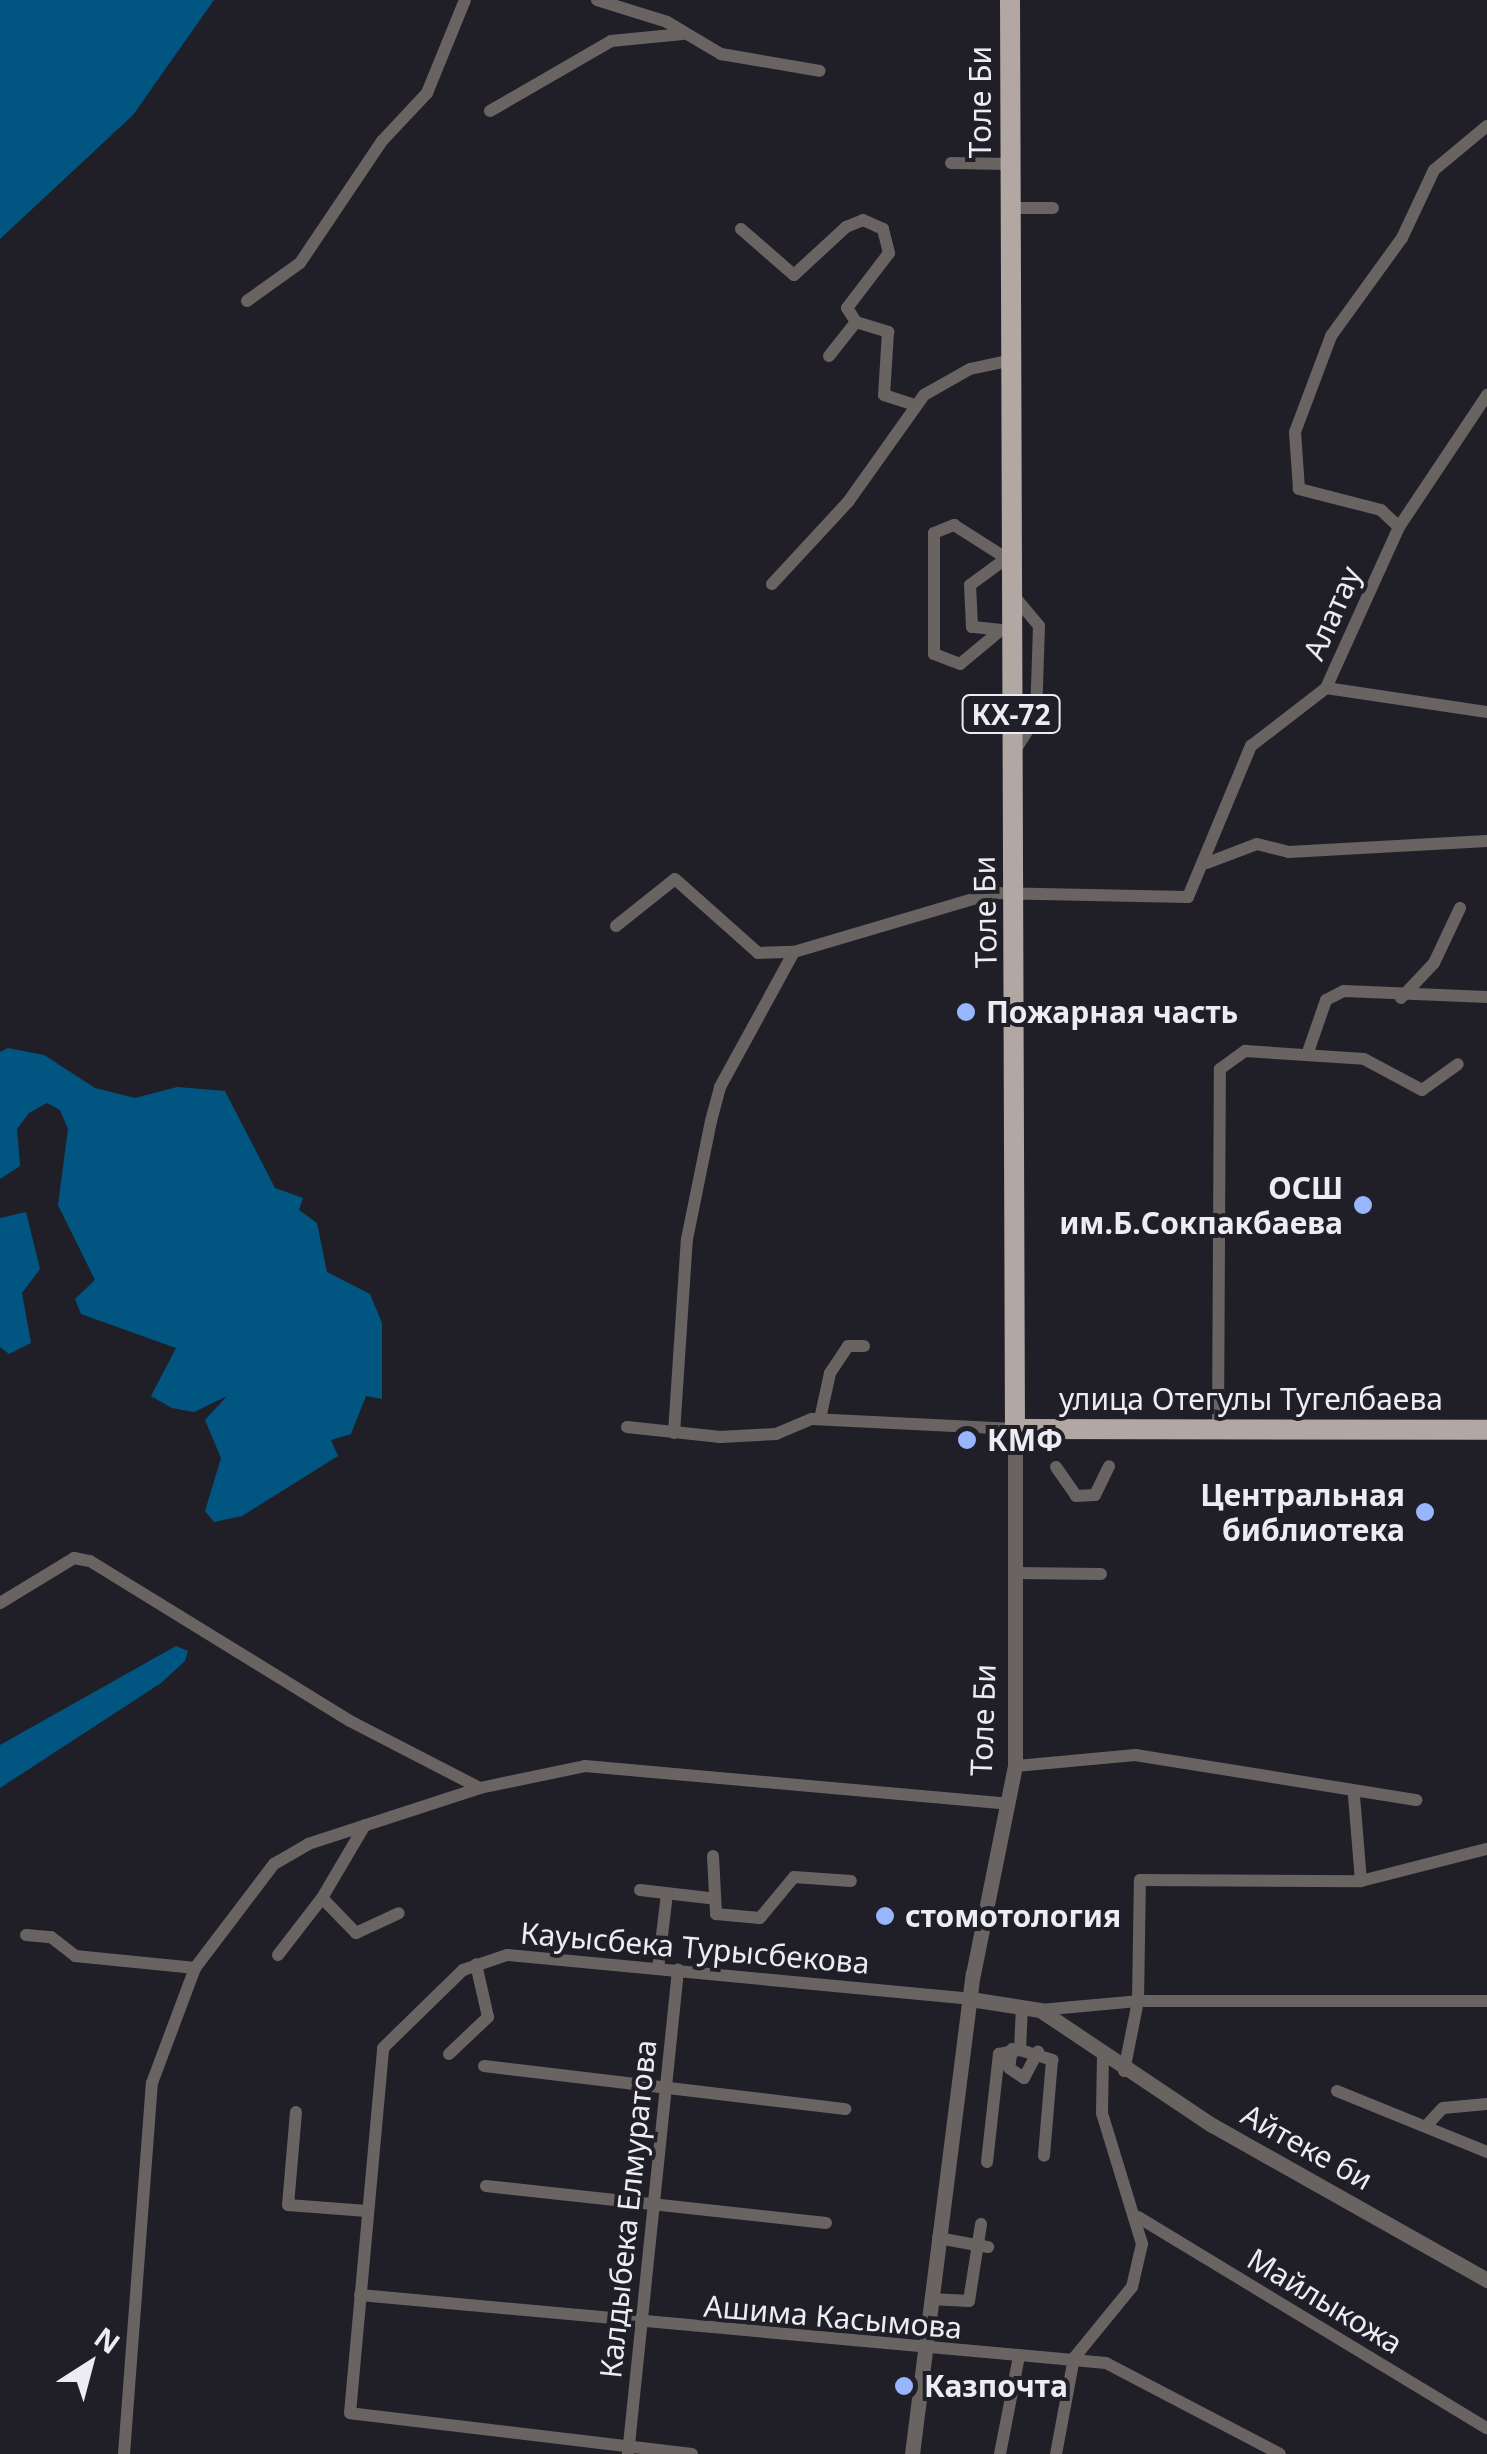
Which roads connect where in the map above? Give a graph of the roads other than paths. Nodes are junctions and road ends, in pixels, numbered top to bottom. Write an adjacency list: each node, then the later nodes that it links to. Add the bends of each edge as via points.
1 (463, 0): 13 (street, via 428,94 382,142 300,263)
2 (598, 0): 4 (street)
3 (1010, 0): 9 (main road, Толе Би / КХ-72)
4 (684, 34): 5 (street, via 722,54); 6 (street, via 611,40)
5 (820, 72)
6 (490, 111)
7 (1487, 126): 19 (street, via 1434,170 1414,218 1331,336 1294,432 1299,488 1380,510)
8 (950, 163): 9 (street)
9 (1010, 164): 10 (main road, Толе Би / КХ-72)
10 (1010, 208): 11 (street); 16 (main road, Толе Би / КХ-72)
11 (1054, 208)
12 (740, 229): 14 (street, via 794,275 858,220 883,230 888,253 846,300)
13 (247, 301)
14 (856, 322): 15 (street); 18 (street, via 888,332 884,395)
15 (829, 356)
16 (1009, 362): 18 (street, via 950,377); 20 (main road, Толе Би / КХ-72)
17 (1487, 395): 19 (street, Алатау)
18 (914, 405): 21 (street, via 848,502)
19 (1398, 527): 24 (street, Алатау)
20 (1009, 556): 22 (main road, Толе Би / КХ-72); 23 (street, via 970,585 972,628); 23 (street, via 954,524 934,534 934,654 960,664)
21 (772, 584)
22 (1012, 594): 23 (main road, Толе Би / КХ-72); 26 (street, via 1038,626 1036,717)
23 (1006, 630): 26 (main road, Толе Би / КХ-72)
24 (1326, 688): 25 (street); 28 (street, Алатау, via 1250,746)
25 (1487, 712)
26 (1012, 755): 29 (main road, Толе Би / КХ-72)
27 (1487, 841): 28 (street, via 1290,852 1257,844)
28 (1207, 863): 29 (street, Алатау, via 1180,901)
29 (1016, 892): 32 (street); 41 (main road, Толе Би / КХ-72)
30 (1460, 908): 34 (street, via 1434,963)
31 (616, 926): 32 (street, via 675,879 758,953)
32 (794, 952): 43 (street, via 720,1087 711,1121 687,1240)
33 (1487, 997): 34 (street)
34 (1400, 998): 35 (street, via 1330,996)
35 (1307, 1055): 36 (street, via 1364,1059 1413,1090); 40 (street, via 1245,1051 1220,1068)
36 (1458, 1064)
37 (864, 1346): 38 (street, via 848,1346 830,1373)
38 (820, 1419): 41 (street); 43 (street, via 776,1434)
39 (627, 1427): 43 (street)
40 (1218, 1428): 41 (main road, улица Отегулы Тугелбаева); 42 (main road, улица Отегулы Тугелбаева)
41 (1015, 1429): 46 (street, Толе Би)
42 (1487, 1430)
43 (674, 1433)
44 (1109, 1466): 45 (street, via 1094,1495 1076,1496)
45 (1056, 1467)
46 (1017, 1572): 47 (street); 49 (street, Толе Би)
47 (1101, 1574)
48 (0, 1603): 50 (street, via 74,1558 90,1561 319,1703)
49 (1015, 1766): 51 (street, via 1135,1755); 53 (street, Толе Би)
50 (480, 1788): 53 (street, via 585,1766); 54 (street)
51 (1354, 1796): 52 (street); 58 (street)
52 (1416, 1800)
53 (1008, 1804): 72 (street, Толе Би)
54 (365, 1824): 61 (street); 67 (street, via 274,1864)
55 (1487, 1848): 58 (street)
56 (712, 1856): 62 (street)
57 (851, 1881): 62 (street, via 794,1877 760,1918 716,1914)
58 (1361, 1881): 70 (street, via 1140,1880)
59 (640, 1890): 60 (street)
60 (667, 1894): 62 (street); 68 (street)
61 (322, 1898): 63 (street, via 356,1933); 65 (street)
62 (709, 1898)
63 (400, 1914)
64 (26, 1935): 67 (street, via 51,1937 75,1956)
65 (278, 1956)
66 (476, 1964): 68 (street, Кауысбека Турысбекова, via 507,1955); 77 (street, via 488,2018); 92 (street, Кауысбека Турысбекова, via 383,2048)
67 (194, 1968): 107 (street, via 142,2121)
68 (658, 1969): 69 (street, Кауысбека Турысбекова)
69 (678, 1970): 72 (street, Кауысбека Турысбекова); 81 (street, Калдыбека Елмуратова)
70 (1138, 2001): 71 (street); 74 (street); 80 (street)
71 (1487, 2002)
72 (969, 2004): 73 (street); 96 (street, Толе Би)
73 (1022, 2006): 74 (street); 75 (street)
74 (1040, 2010): 78 (street, Айтеке би)
75 (1016, 2050): 76 (street); 76 (street, via 1009,2068 1024,2078); 89 (street, via 1000,2054)
76 (1038, 2052): 88 (street, via 1052,2060)
77 (448, 2054)
78 (1103, 2057): 80 (street, Айтеке би); 93 (street, via 1108,2141)
79 (484, 2066): 81 (street)
80 (1124, 2071): 98 (street, Айтеке би)
81 (666, 2087): 84 (street); 91 (street, Калдыбека Елмуратова)
82 (1337, 2091): 86 (street)
83 (1487, 2104): 86 (street, via 1443,2108)
84 (845, 2109)
85 (296, 2112): 92 (street, via 288,2206)
86 (1427, 2125): 87 (street)
87 (1487, 2152)
88 (1044, 2156)
89 (987, 2162)
90 (486, 2186): 91 (street)
91 (653, 2203): 94 (street); 101 (street, Калдыбека Елмуратова)
92 (366, 2211): 99 (street, Кауысбека Турысбекова)
93 (1138, 2217): 104 (street, via 1132,2288); 105 (street, Майлыкожа)
94 (826, 2223)
95 (981, 2224): 97 (street)
96 (938, 2238): 97 (street); 100 (street, Толе Би)
97 (984, 2246): 100 (street, via 969,2301)
98 (1487, 2280)
99 (360, 2296): 101 (street, Ашима Касымова); 106 (street, Кауысбека Турысбекова, via 347,2399 362,2418)
100 (931, 2299): 102 (street, Толе Би)
101 (643, 2326): 102 (street, Ашима Касымова); 106 (street, Калдыбека Елмуратова)
102 (926, 2352): 103 (street, Ашима Касымова); 109 (street, Толе Би)
103 (1019, 2356): 104 (street, Ашима Касымова); 110 (street)
104 (1074, 2358): 111 (street); 112 (street, Ашима Касымова, via 1125,2367)
105 (1487, 2428)
106 (628, 2450): 108 (street)
107 (124, 2454)
108 (692, 2454)
109 (912, 2454)
110 (1000, 2454)
111 (1056, 2454)
112 (1280, 2454)

